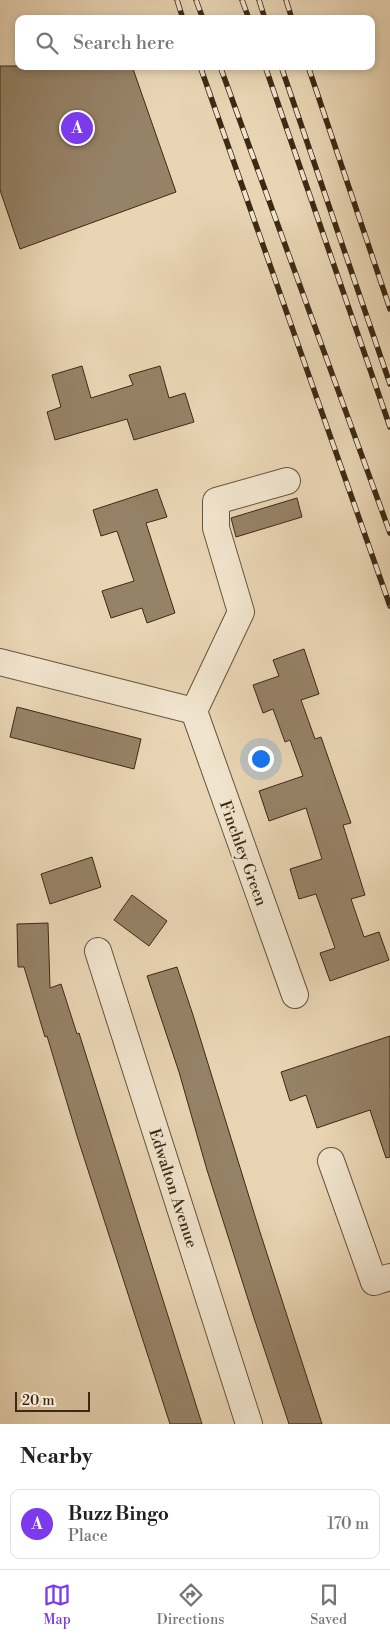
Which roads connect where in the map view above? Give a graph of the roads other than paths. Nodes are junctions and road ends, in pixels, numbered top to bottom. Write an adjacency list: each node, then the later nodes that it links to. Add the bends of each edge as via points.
1 (287, 481): 3 (street, via 216,501 216,528 241,612)
2 (0, 662): 3 (street)
3 (194, 711): 5 (street, Finchley Green)
4 (98, 951): 8 (street, Edwalton Avenue)
5 (295, 995)
6 (331, 1160): 7 (street, via 374,1282)
7 (390, 1277)
8 (249, 1424)

